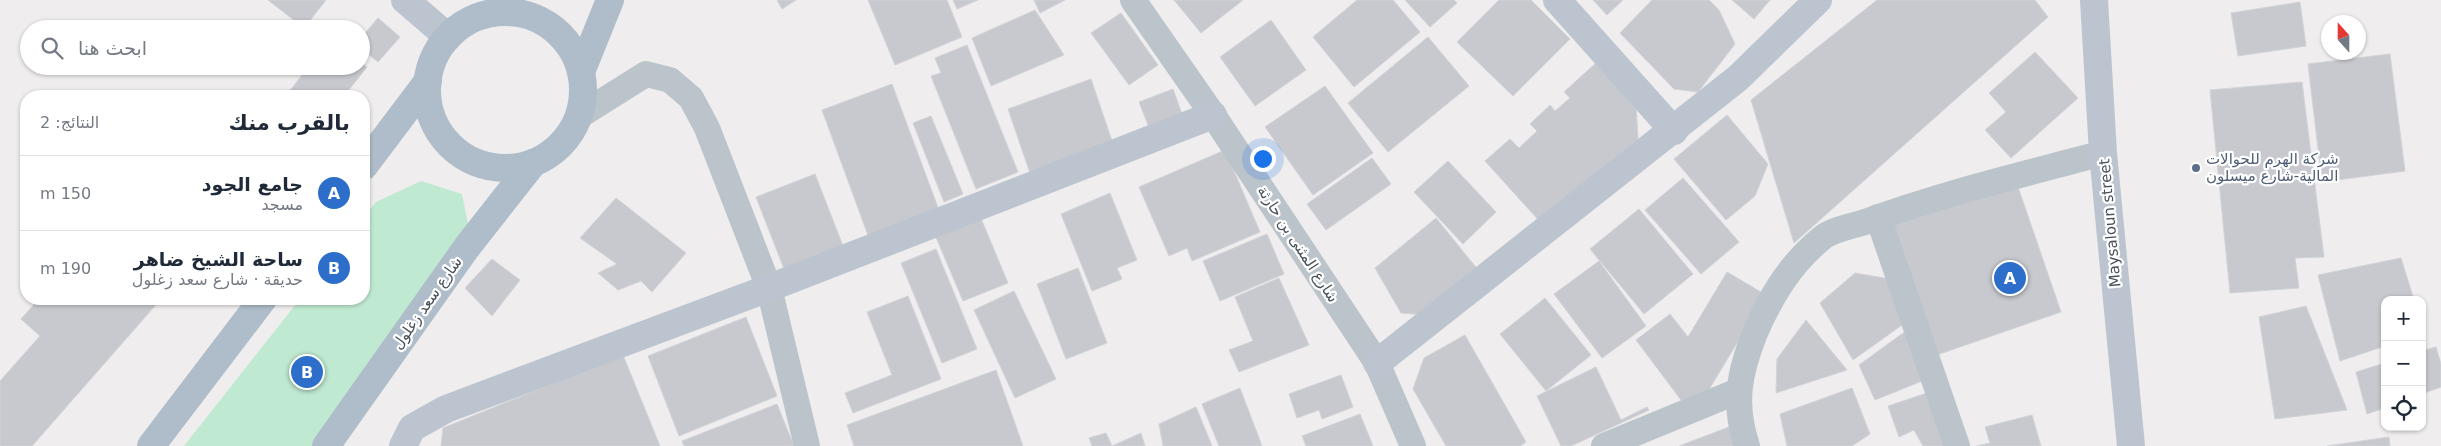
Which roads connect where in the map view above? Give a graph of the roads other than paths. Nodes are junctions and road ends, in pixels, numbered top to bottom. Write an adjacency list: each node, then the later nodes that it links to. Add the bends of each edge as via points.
1 (405, 0): 8 (street)
2 (610, 0): 9 (main road)
3 (1133, 0): 11 (street, شارع المثنى بن حارثة)
4 (1557, 0): 13 (street)
5 (1818, 0): 13 (street, via 1738,78)
6 (2094, 0): 14 (street, Maysaloun street)
7 (492, 8): 8 (main road); 9 (main road, via 533,17 555,29 571,48)
8 (448, 37): 10 (main road, via 434,58)
9 (581, 72): 12 (main road, via 585,93)
10 (428, 81): 15 (main road); 16 (main road, via 429,108 440,133 457,152 481,164 507,168)
11 (1213, 115): 18 (street); 20 (street, شارع المثنى بن حارثة)
12 (579, 116): 16 (main road, via 569,136); 18 (street, via 646,74 670,80 691,98 708,128)
13 (1674, 131): 20 (street)
14 (2103, 153): 17 (street); 30 (street, Maysaloun street)
15 (370, 158)
16 (533, 163): 23 (main road, شارع سعد زغلول, via 467,247)
17 (1878, 217): 21 (street, via 1824,237 1790,268 1766,308 1749,348); 29 (street)
18 (769, 288): 24 (street, via 446,409 412,428); 25 (street)
19 (258, 305): 22 (main road)
20 (1377, 363): 26 (street, شارع المثنى بن حارثة)
21 (1738, 391): 27 (street); 28 (street, via 1740,426)
22 (152, 446)
23 (326, 446)
24 (403, 446)
25 (807, 446)
26 (1413, 446)
27 (1604, 446)
28 (1747, 446)
29 (1957, 446)
30 (2131, 446)

